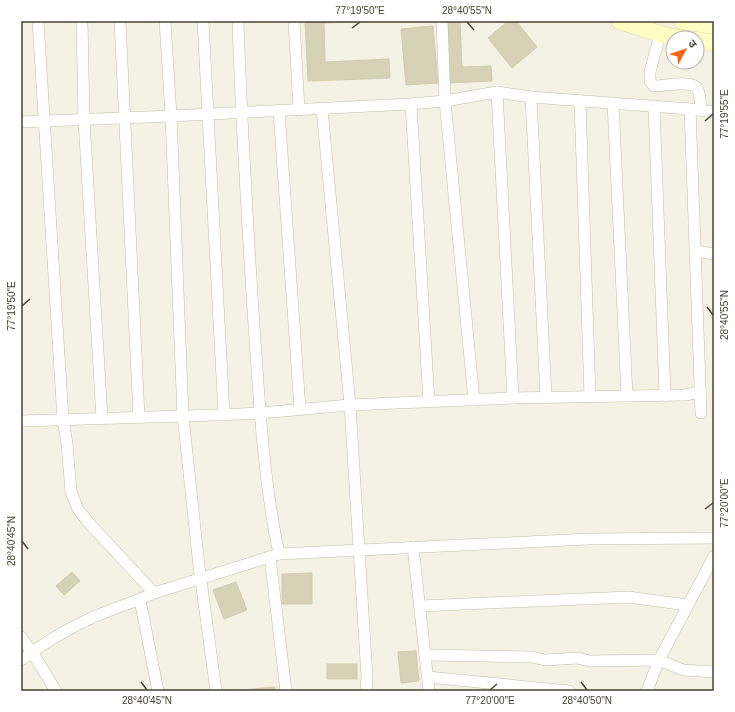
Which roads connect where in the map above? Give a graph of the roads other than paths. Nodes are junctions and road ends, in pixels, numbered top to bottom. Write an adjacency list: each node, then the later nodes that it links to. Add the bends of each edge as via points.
1 (38, 21): 31 (street)
2 (82, 21): 30 (street)
3 (120, 21): 29 (street)
4 (165, 21): 28 (street)
5 (202, 21): 27 (street)
6 (238, 21): 26 (street)
7 (294, 21): 22 (street)
8 (442, 21): 17 (street)
9 (619, 21): 12 (main road)
10 (682, 21): 11 (main road)
11 (714, 26)
12 (660, 34): 13 (main road); 23 (street, via 650,81 654,86 692,84 698,88 700,95)
13 (665, 35)
14 (497, 92): 15 (street); 17 (street); 40 (street)
15 (531, 97): 16 (street); 39 (street)
16 (580, 101): 18 (street); 37 (street)
17 (445, 102): 19 (street); 41 (street)
18 (613, 103): 20 (street); 38 (street)
19 (411, 104): 21 (street); 42 (street)
20 (654, 106): 23 (street); 36 (street)
21 (322, 109): 22 (street); 43 (street)
22 (299, 110): 24 (street)
23 (695, 110): 25 (street); 33 (street)
24 (279, 111): 26 (street); 44 (street)
25 (714, 112)
26 (240, 113): 27 (street); 45 (street)
27 (208, 114): 28 (street); 47 (street)
28 (171, 116): 29 (street); 48 (street)
29 (124, 118): 30 (street); 49 (street)
30 (84, 120): 31 (street); 50 (street)
31 (44, 121): 32 (street); 51 (street)
32 (21, 122)
33 (695, 251): 34 (street); 35 (street)
34 (714, 254)
35 (700, 392): 36 (street); 46 (street)
36 (665, 395): 38 (street)
37 (590, 396): 38 (street); 39 (street)
38 (627, 396)
39 (546, 397): 40 (street)
40 (513, 398): 41 (street)
41 (474, 400): 42 (street)
42 (429, 402): 43 (street)
43 (350, 405): 44 (street); 55 (street)
44 (300, 409): 45 (street)
45 (260, 413): 47 (street); 56 (street)
46 (701, 413)
47 (224, 415): 48 (street)
48 (183, 416): 49 (street); 58 (street)
49 (139, 417): 50 (street)
50 (102, 418): 51 (street)
51 (63, 420): 52 (street); 59 (street, via 71,492 78,509)
52 (21, 421)
53 (714, 538): 54 (street, via 588,539)
54 (413, 548): 55 (street); 62 (street)
55 (359, 550): 56 (street); 74 (street)
56 (274, 555): 58 (street); 73 (street)
57 (714, 556): 61 (street)
58 (202, 578): 59 (street); 72 (street)
59 (154, 593): 60 (street)
60 (140, 600): 64 (street, via 84,621); 71 (street)
61 (687, 605): 62 (street, via 628,597); 67 (street)
62 (420, 606): 65 (street)
63 (21, 637): 64 (street)
64 (32, 652): 66 (street); 70 (street)
65 (425, 655): 67 (street, via 532,657 544,660 578,658 589,661); 69 (street)
66 (21, 660)
67 (659, 660): 68 (street, via 683,670); 77 (street)
68 (714, 672)
69 (428, 677): 75 (street); 76 (street)
70 (56, 691)
71 (158, 691)
72 (216, 691)
73 (286, 691)
74 (366, 691)
75 (430, 691)
76 (569, 691)
77 (647, 691)

